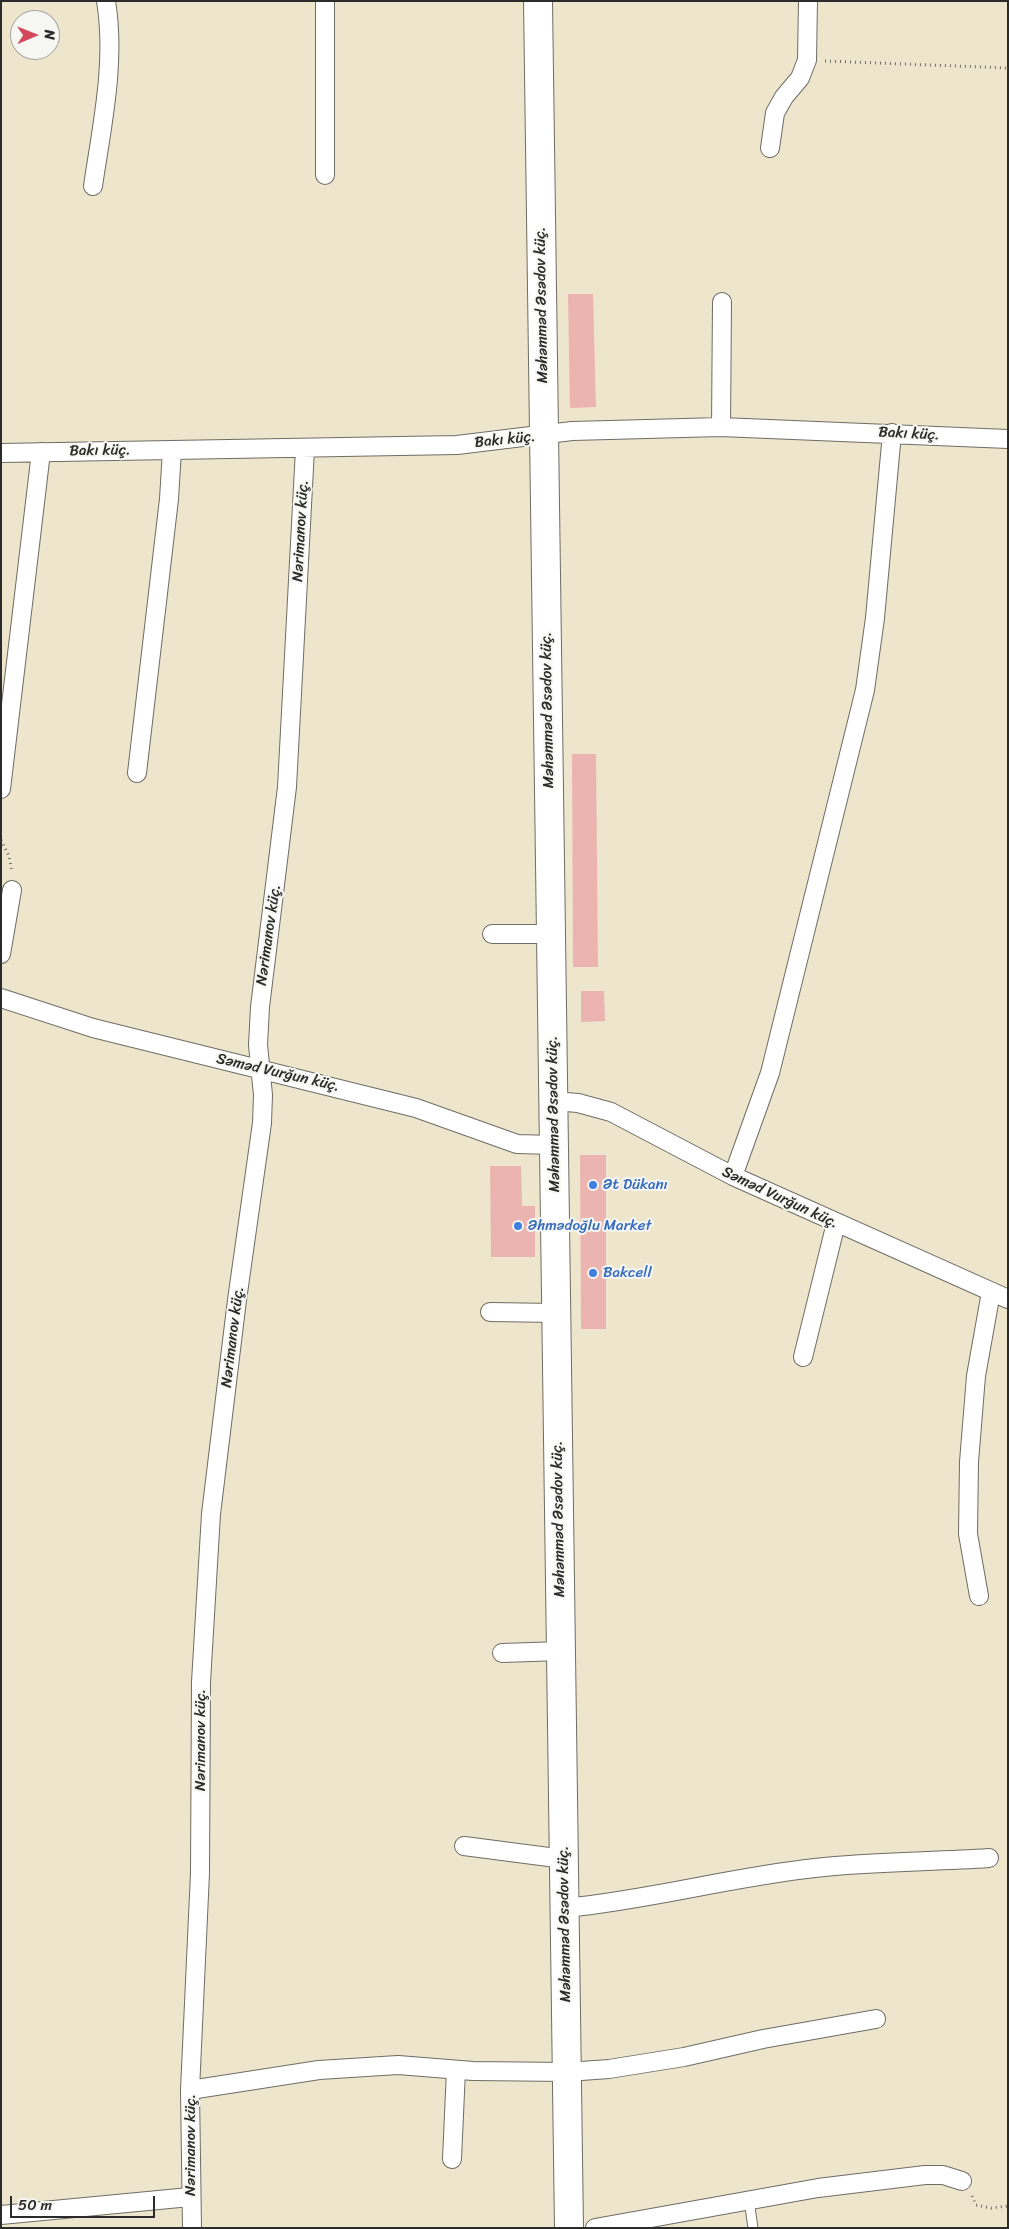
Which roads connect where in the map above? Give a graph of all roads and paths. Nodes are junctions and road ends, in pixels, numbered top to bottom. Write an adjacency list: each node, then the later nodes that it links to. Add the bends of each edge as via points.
1 (106, 1): 9 (street, via 109,16 108,76)
2 (325, 1): 8 (street)
3 (538, 1): 13 (main road, Məhəmməd Əsədov küç.)
4 (808, 1): 5 (street)
5 (807, 60): 6 (path); 7 (street, via 800,78 775,113)
6 (1008, 68)
7 (770, 148)
8 (326, 175)
9 (93, 186)
10 (722, 302): 11 (street)
11 (722, 427): 12 (street, Bakı küç.); 13 (street, Bakı küç., via 609,429)
12 (892, 433): 14 (street, Bakı küç.); 30 (street, via 865,690 770,1073)
13 (543, 435): 15 (street, Bakı küç., via 458,445); 24 (main road, Məhəmməd Əsədov küç.)
14 (1008, 439)
15 (305, 449): 16 (street, Bakı küç.); 27 (street, Nərimanov küç., via 287,787 260,1007 258,1045)
16 (172, 450): 17 (street, Bakı küç.); 19 (street)
17 (41, 452): 18 (street, Bakı küç.); 20 (street)
18 (1, 453)
19 (138, 773)
20 (1, 789)
21 (1, 840): 22 (path, via 12,866)
22 (12, 890): 25 (street)
23 (492, 934): 24 (street)
24 (551, 934): 28 (main road, Məhəmməd Əsədov küç.)
25 (1, 954)
26 (1, 998): 27 (street, Səməd Vurğun küç., via 94,1028)
27 (261, 1070): 29 (street, Səməd Vurğun küç., via 416,1108 517,1144); 47 (street, Nərimanov küç., via 262,1123 211,1514 201,1682 200,1873)
28 (554, 1101): 29 (main road, Məhəmməd Əsədov küç.); 30 (street, Səməd Vurğun küç., via 578,1102 611,1112)
29 (554, 1145): 35 (main road, Məhəmməd Əsədov küç.)
30 (733, 1176): 31 (street, Səməd Vurğun küç.)
31 (836, 1224): 32 (street, Səməd Vurğun küç.); 36 (street)
32 (991, 1292): 33 (street, Səməd Vurğun küç.); 37 (street, via 976,1376 969,1462 968,1534)
33 (1008, 1299)
34 (490, 1312): 35 (street)
35 (557, 1313): 39 (main road, Məhəmməd Əsədov küç.)
36 (803, 1357)
37 (979, 1596)
38 (502, 1652): 39 (street)
39 (561, 1652): 42 (main road, Məhəmməd Əsədov küç.)
40 (464, 1846): 42 (street)
41 (989, 1858): 43 (street, via 816,1868 608,1904)
42 (564, 1859): 43 (main road, Məhəmməd Əsədov küç.)
43 (565, 1908): 46 (main road, Məhəmməd Əsədov küç.)
44 (876, 2019): 46 (street, via 762,2039 684,2057)
45 (456, 2070): 46 (street); 47 (street, via 398,2065 319,2070); 48 (street)
46 (567, 2072): 55 (main road, Məhəmməd Əsədov küç.)
47 (190, 2090): 50 (street, Nərimanov küç.)
48 (452, 2159)
49 (962, 2181): 51 (street, via 943,2175 925,2175); 52 (path, via 969,2185 976,2205 991,2208)
50 (190, 2197): 53 (street); 54 (street, Nərimanov küç.)
51 (749, 2200): 56 (street); 57 (lane)
52 (1008, 2206)
53 (1, 2215)
54 (192, 2228)
55 (569, 2228)
56 (595, 2228)
57 (753, 2228)

